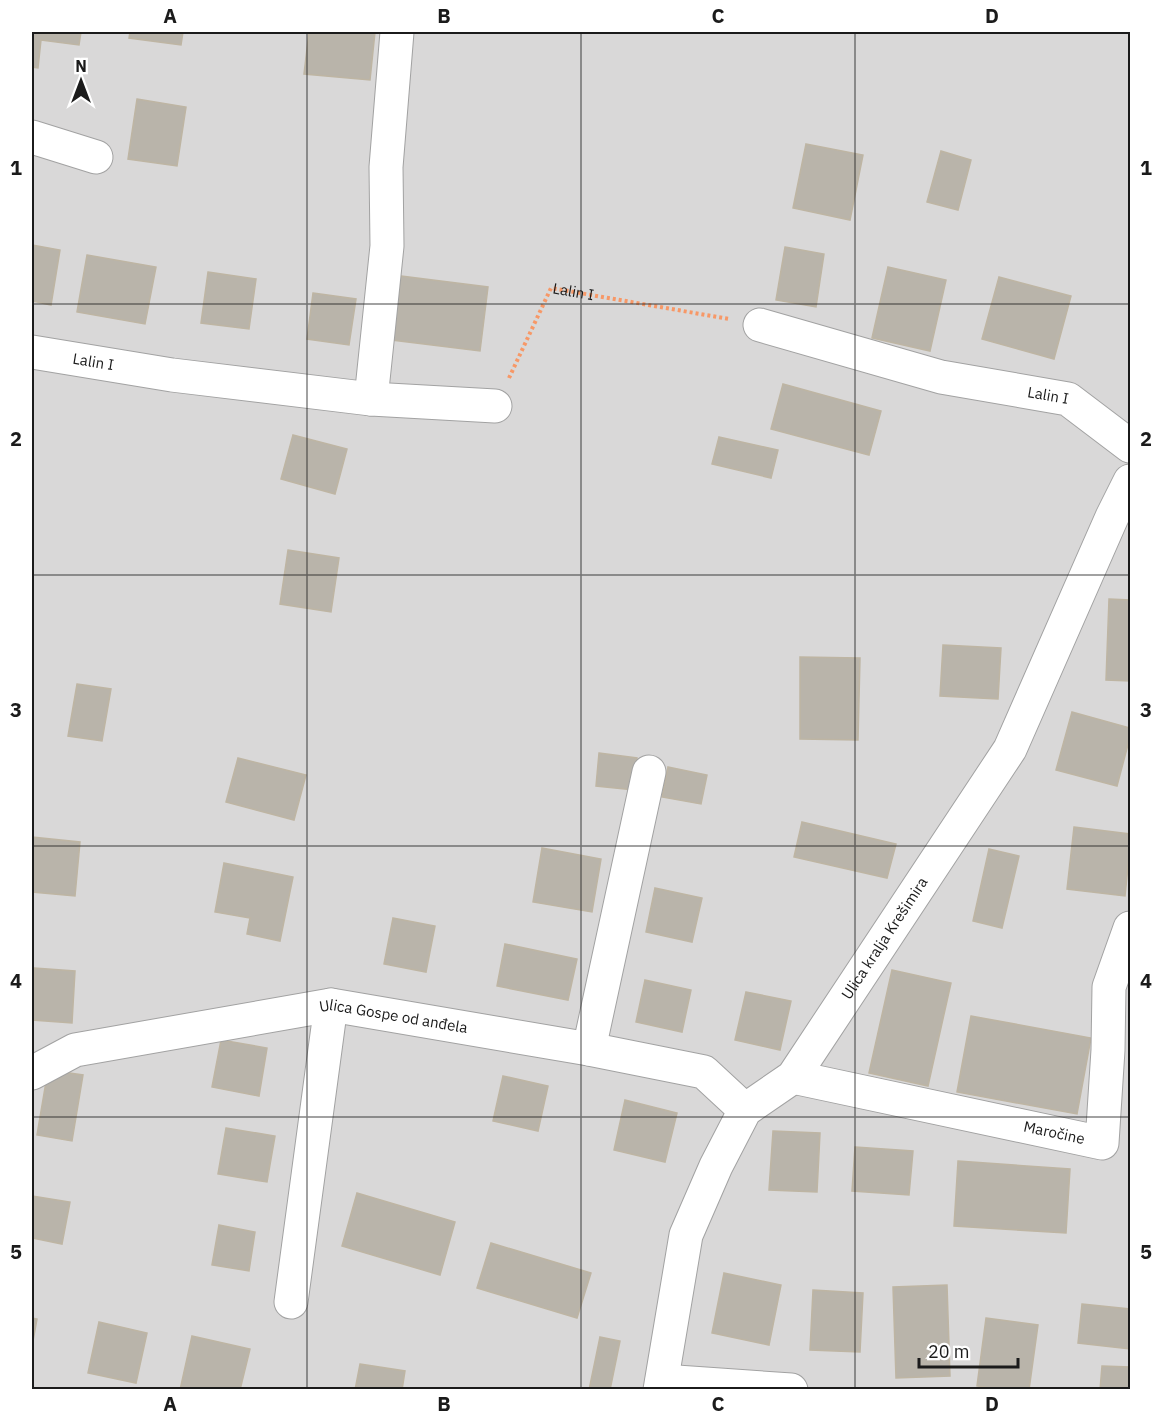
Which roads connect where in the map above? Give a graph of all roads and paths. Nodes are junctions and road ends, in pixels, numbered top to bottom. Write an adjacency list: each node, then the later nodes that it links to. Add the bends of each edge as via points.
1 (397, 32): 6 (street, via 386,167 387,246)
2 (32, 137): 3 (street)
3 (96, 158)
4 (760, 325): 7 (path, Lalin I, via 551,288); 8 (street, Lalin I, via 941,377 1068,399)
5 (32, 352): 6 (street, Lalin I, via 172,375)
6 (371, 399): 7 (street, Lalin I)
7 (495, 406)
8 (1131, 446)
9 (1131, 481): 10 (street, Ulica kralja Krešimira)
10 (1121, 525): 16 (street, Ulica kralja Krešimira, via 1010,749)
11 (649, 772): 14 (street)
12 (1131, 928): 16 (street, Maročine, via 1109,987 1102,1143)
13 (331, 1005): 14 (street, Ulica Gospe od anđela); 15 (street, Ulica Gospe od anđela, via 75,1050); 18 (street)
14 (589, 1049): 17 (street, Ulica Gospe od anđela, via 704,1072)
15 (32, 1073)
16 (793, 1077): 17 (street, Ulica kralja Krešimira)
17 (746, 1110): 19 (street, Ulica kralja Krešimira, via 686,1234)
18 (291, 1302)
19 (661, 1385): 20 (street)
20 (791, 1389)

